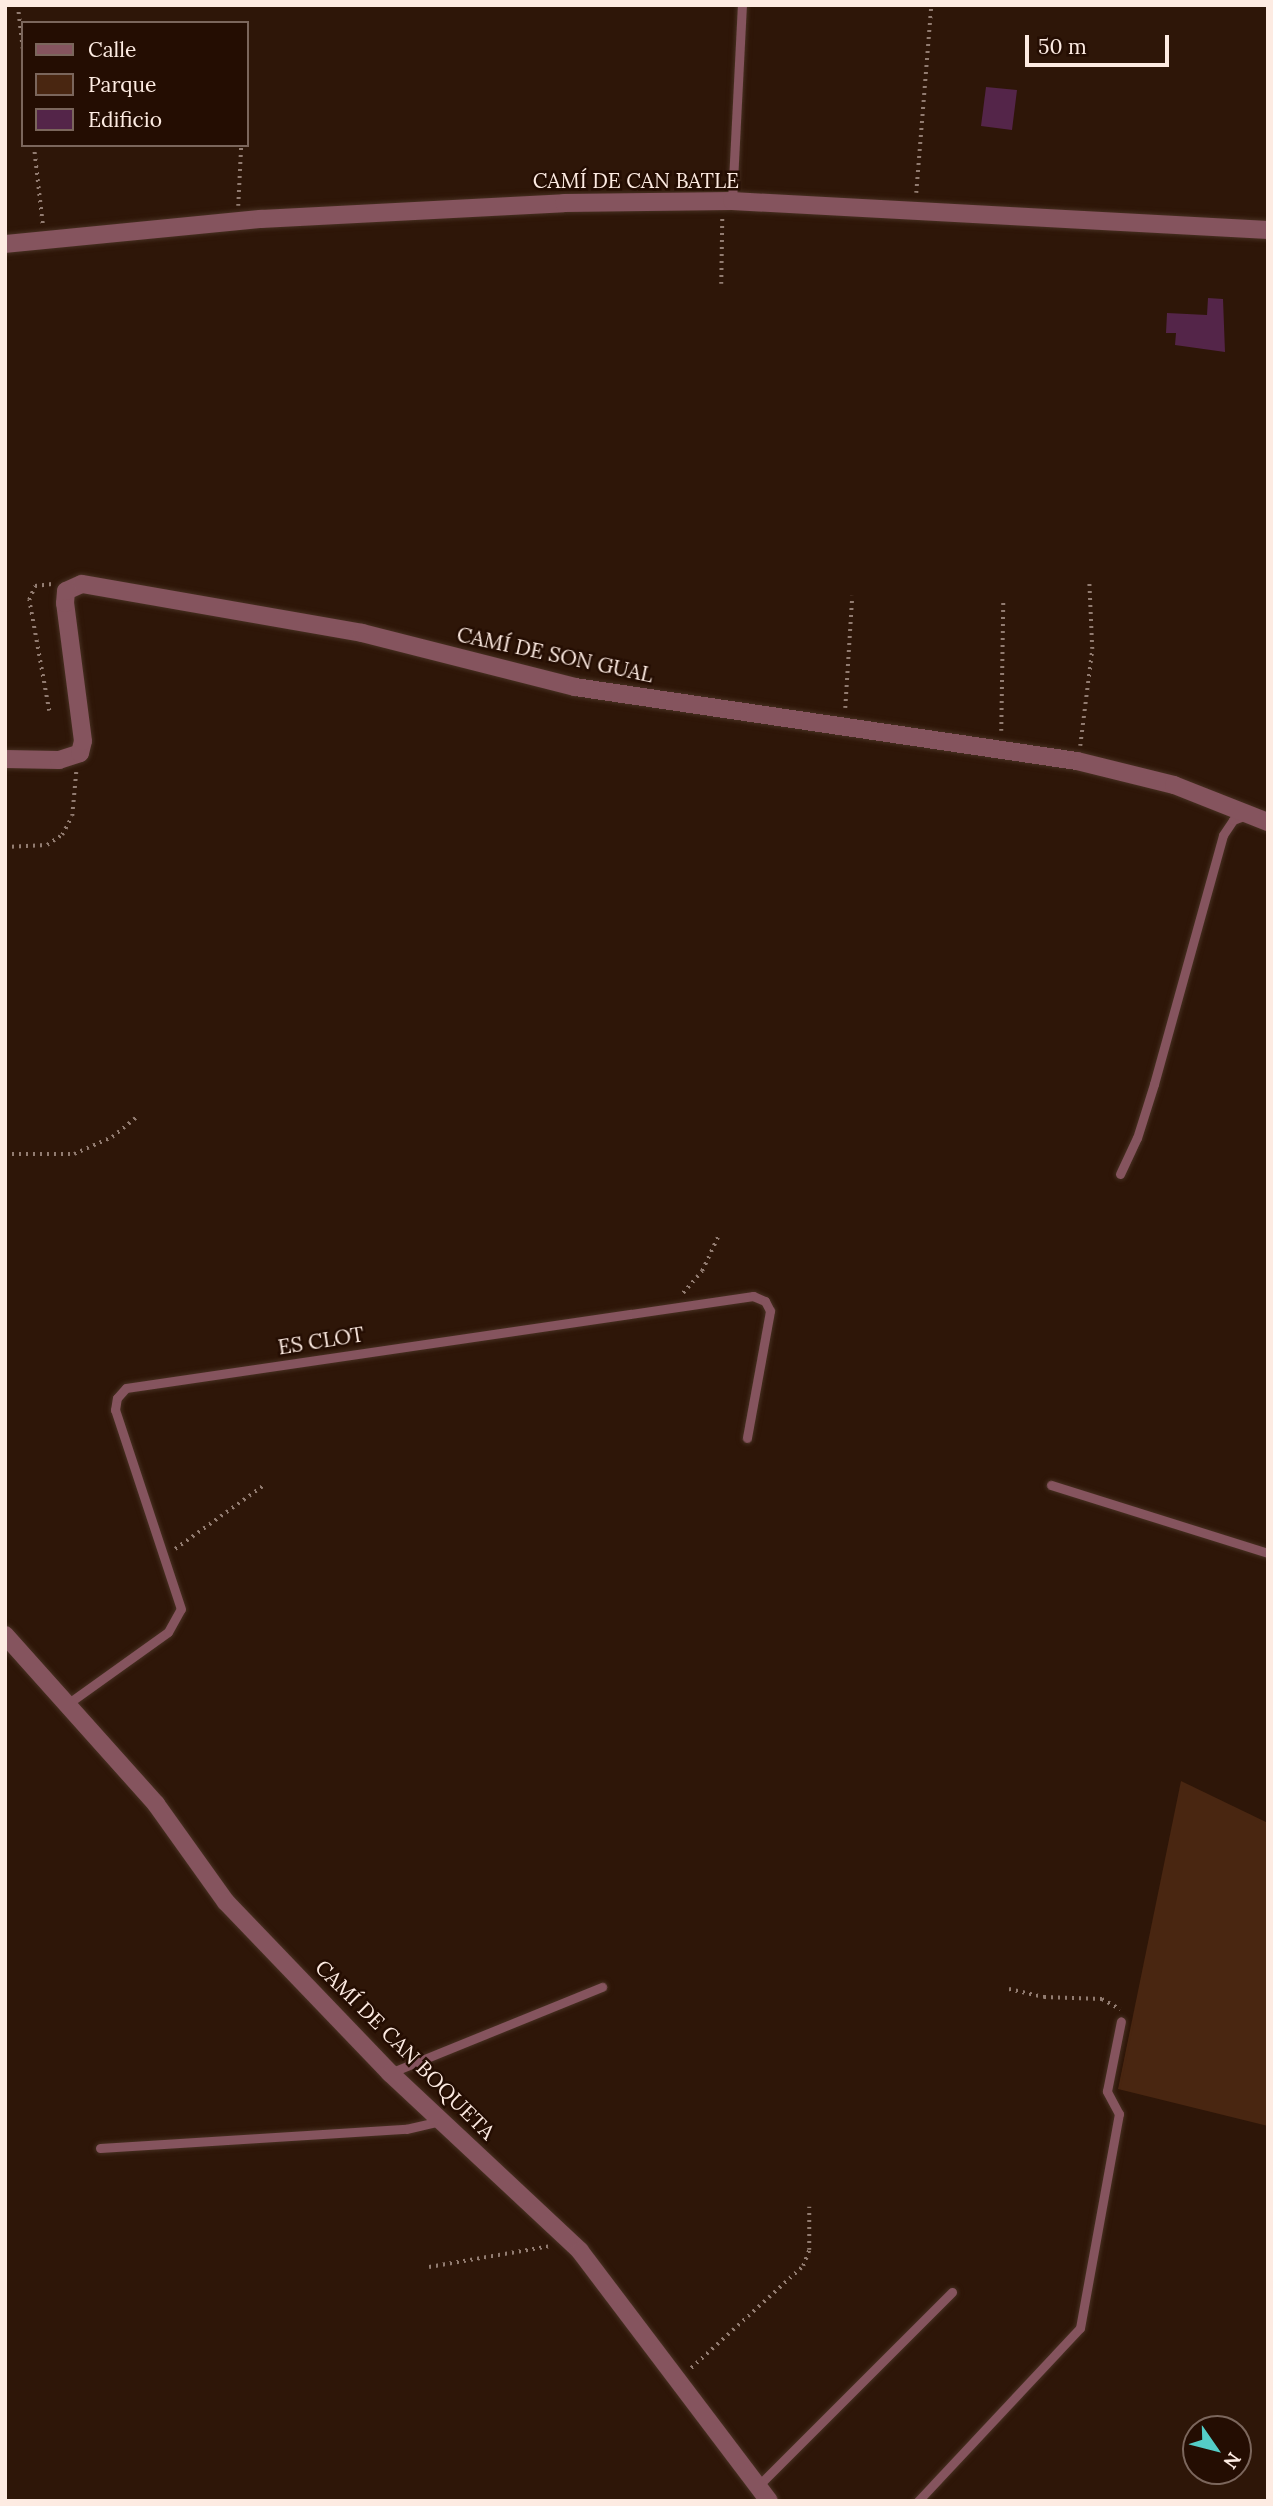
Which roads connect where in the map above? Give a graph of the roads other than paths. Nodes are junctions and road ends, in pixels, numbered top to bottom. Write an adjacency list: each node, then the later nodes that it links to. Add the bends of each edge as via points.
1 (742, 5): 2 (lane)
2 (728, 202): 3 (street, CAMÍ DE CAN BATLE); 4 (street, CAMÍ DE CAN BATLE, via 474,206)
3 (1268, 230)
4 (5, 244)
5 (5, 759): 6 (street, CAMÍ DE SON GUAL, via 80,753 83,741 66,591 82,584 362,633 575,687 1077,761 1174,785)
6 (1249, 815): 7 (street, CAMÍ DE SON GUAL); 8 (lane, via 1233,820 1223,835 1154,1084)
7 (1268, 822)
8 (1120, 1174)
9 (747, 1438): 13 (lane, ES CLOT, via 769,1307 753,1296 126,1388 117,1398 116,1410 181,1602 173,1627)
10 (1051, 1485): 11 (lane)
11 (1268, 1553)
12 (5, 1634): 13 (street, CAMÍ DE CAN BOQUETA)
13 (66, 1705): 16 (street, CAMÍ DE CAN BOQUETA, via 156,1804 226,1902)
14 (602, 1987): 16 (lane)
15 (1121, 2021): 22 (lane, via 1107,2091 1119,2114 1080,2328)
16 (390, 2073): 17 (street, CAMÍ DE CAN BOQUETA)
17 (440, 2122): 18 (lane, via 406,2129); 20 (street, CAMÍ DE CAN BOQUETA, via 580,2251)
18 (100, 2148)
19 (951, 2292): 20 (lane)
20 (759, 2485): 21 (street, CAMÍ DE CAN BOQUETA)
21 (769, 2501)
22 (918, 2501)

